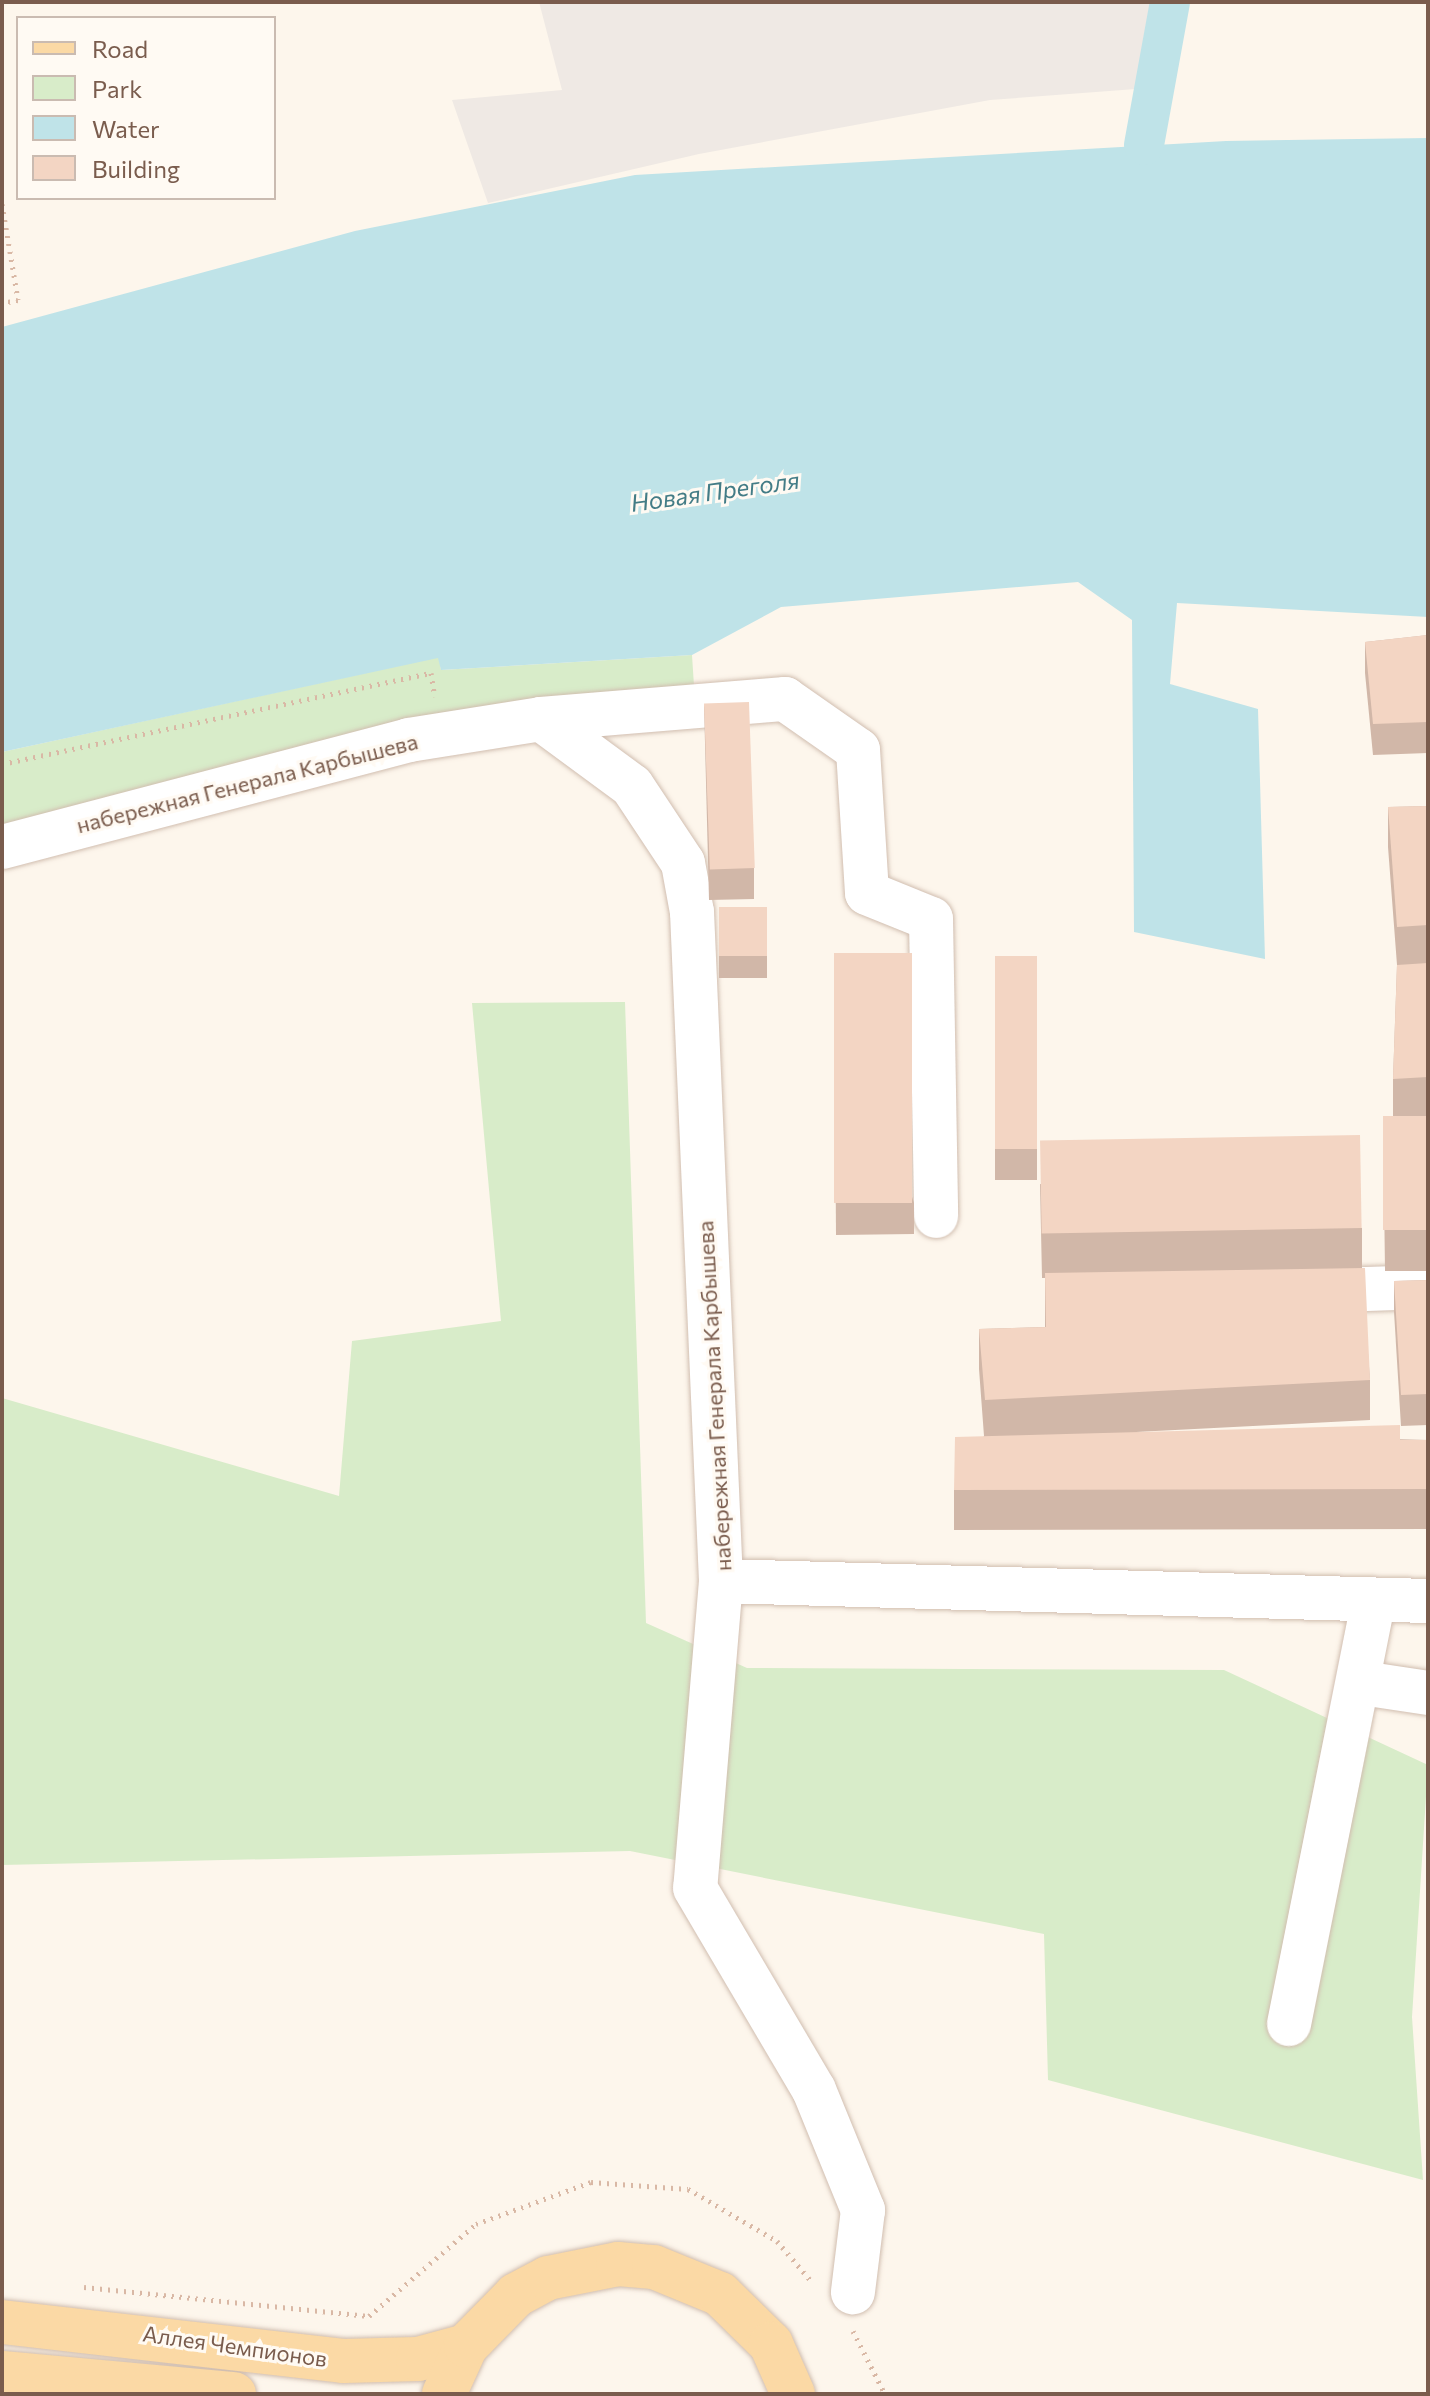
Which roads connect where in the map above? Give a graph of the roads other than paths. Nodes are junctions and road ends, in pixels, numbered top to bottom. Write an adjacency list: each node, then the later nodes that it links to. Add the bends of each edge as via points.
1 (541, 719): 2 (street, набережная Генерала Карбышева, via 282,769); 3 (street, набережная Генерала Карбышева, via 785,699 858,750 867,893 931,919); 6 (street, набережная Генерала Карбышева, via 632,786 683,863 692,912)
2 (2, 847)
3 (936, 1216)
4 (1428, 1287): 5 (street)
5 (1257, 1293)
6 (721, 1581): 7 (street, набережная Генерала Карбышева); 12 (street, via 695,1888 814,2090 863,2210)
7 (1374, 1600): 8 (street, набережная Генерала Карбышева); 9 (street)
8 (1428, 1601)
9 (1362, 1683): 10 (street); 11 (street)
10 (1428, 1693)
11 (1289, 2024)
12 (838, 2301)
13 (2, 2322): 14 (main road, Аллея Чемпионов, via 366,2362)
14 (466, 2346): 17 (main road); 18 (main road, via 489,2318 548,2278 594,2266 654,2267 688,2277 748,2317 771,2344)
15 (2, 2373): 16 (main road)
16 (234, 2394)
17 (444, 2394)
18 (793, 2394)

